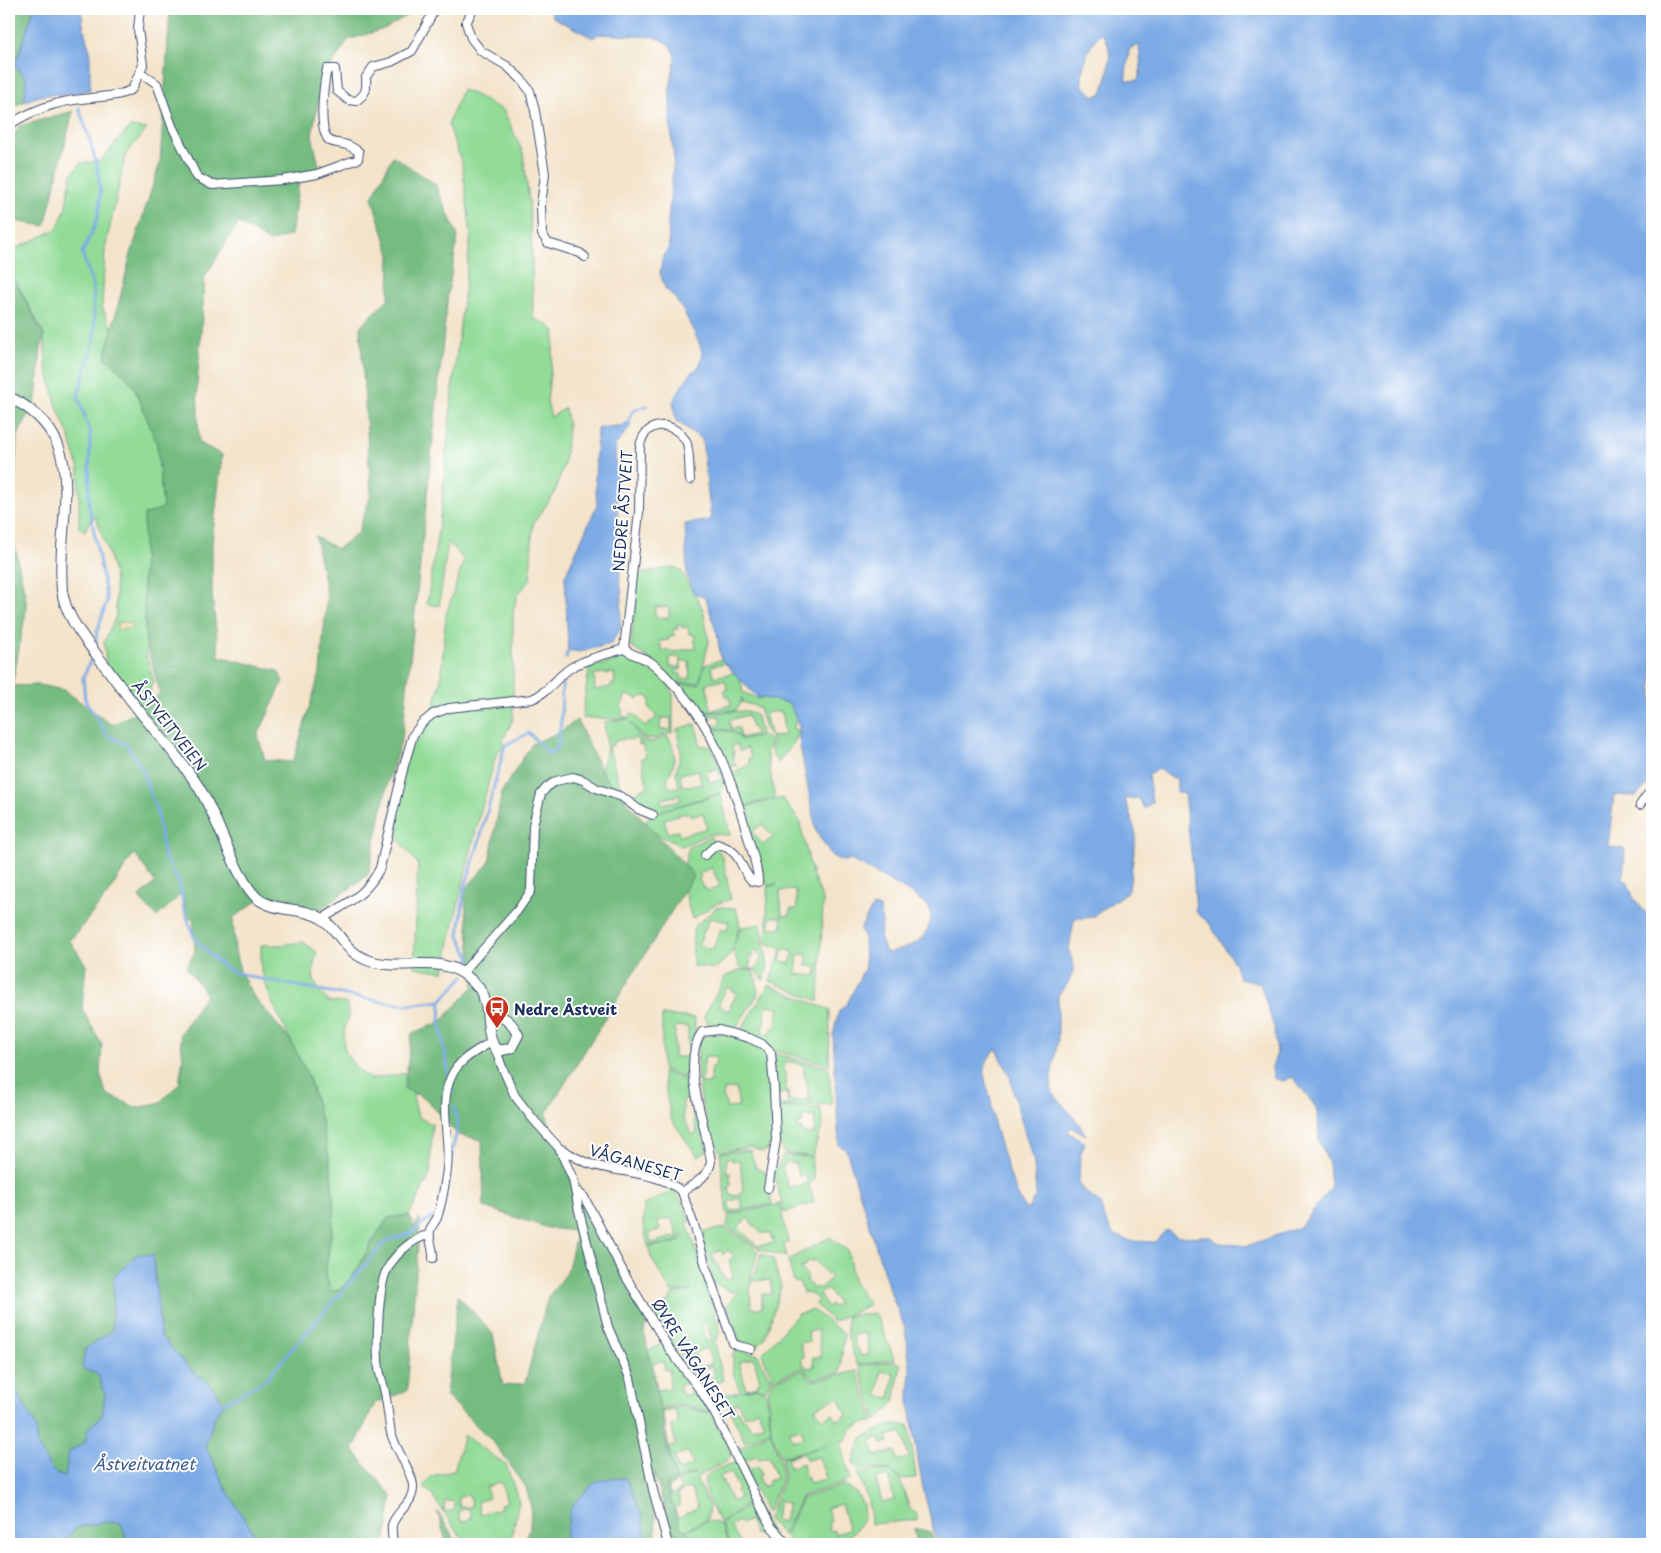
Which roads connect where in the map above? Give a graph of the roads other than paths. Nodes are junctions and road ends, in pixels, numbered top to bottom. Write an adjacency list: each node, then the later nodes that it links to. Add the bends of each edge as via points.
1 (140, 9): 4 (street)
2 (435, 9): 4 (street, via 412,51 374,68 366,77 364,96 356,102 337,91 335,69 327,69 324,133 330,140 359,152 358,159 318,174 212,186 197,177 172,126 157,84)
3 (473, 9): 6 (street, via 466,23 471,38 481,51 507,66 530,91 545,174 542,234 548,243 580,252)
4 (140, 72): 5 (street, via 128,92 39,108)
5 (9, 125)
6 (585, 257)
7 (9, 396): 14 (street, ÅSTVEITVEIEN, via 41,419 54,436 62,458 66,483 62,593 74,625 200,789 249,889 266,904 304,911)
8 (690, 480): 9 (street, NEDRE ÅSTVEIT, via 687,443 678,431 664,426 645,432 640,446 639,512)
9 (624, 649): 13 (street, via 646,660 678,688 704,725 733,787 758,882 752,882 739,858 728,848 717,844); 14 (street, via 572,667 540,696 532,699 450,708 433,714 422,723 413,736 404,765 380,868 374,880 363,893)
10 (1652, 792): 11 (street)
11 (1640, 805)
12 (652, 815): 15 (street, via 622,797 573,777 547,787 541,794 533,825 531,891 471,964)
13 (705, 855)
14 (322, 919): 15 (street, ÅSTVEITVEIEN, via 350,950 369,960 394,964 446,964)
15 (466, 975): 16 (street, via 481,990)
16 (488, 1013): 17 (street); 17 (street, via 506,1019 518,1035 511,1048 503,1050)
17 (493, 1046): 18 (street, VÅGANESET, via 516,1096 532,1120); 22 (street, via 466,1057 450,1078 446,1095 447,1167 437,1217)
18 (559, 1148): 20 (street, VÅGANESET); 21 (street, VÅGANESET, via 586,1163 658,1179)
19 (768, 1188): 21 (street, VÅGANESET, via 776,1140 770,1053 762,1044 749,1038 713,1030 702,1032 694,1057 695,1085 710,1168)
20 (576, 1191): 26 (street, VÅGANESET, via 608,1326 630,1378 653,1490); 27 (street, ØVRE VÅGANESET, via 584,1197 626,1277 670,1350 714,1412 770,1525)
21 (682, 1192): 24 (street, via 733,1343)
22 (429, 1235): 23 (street); 25 (street, via 413,1241 392,1261 381,1294 380,1369 391,1433 414,1487 408,1503 392,1526)
23 (433, 1258)
24 (751, 1348)
25 (393, 1544)
26 (668, 1544)
27 (787, 1544)

